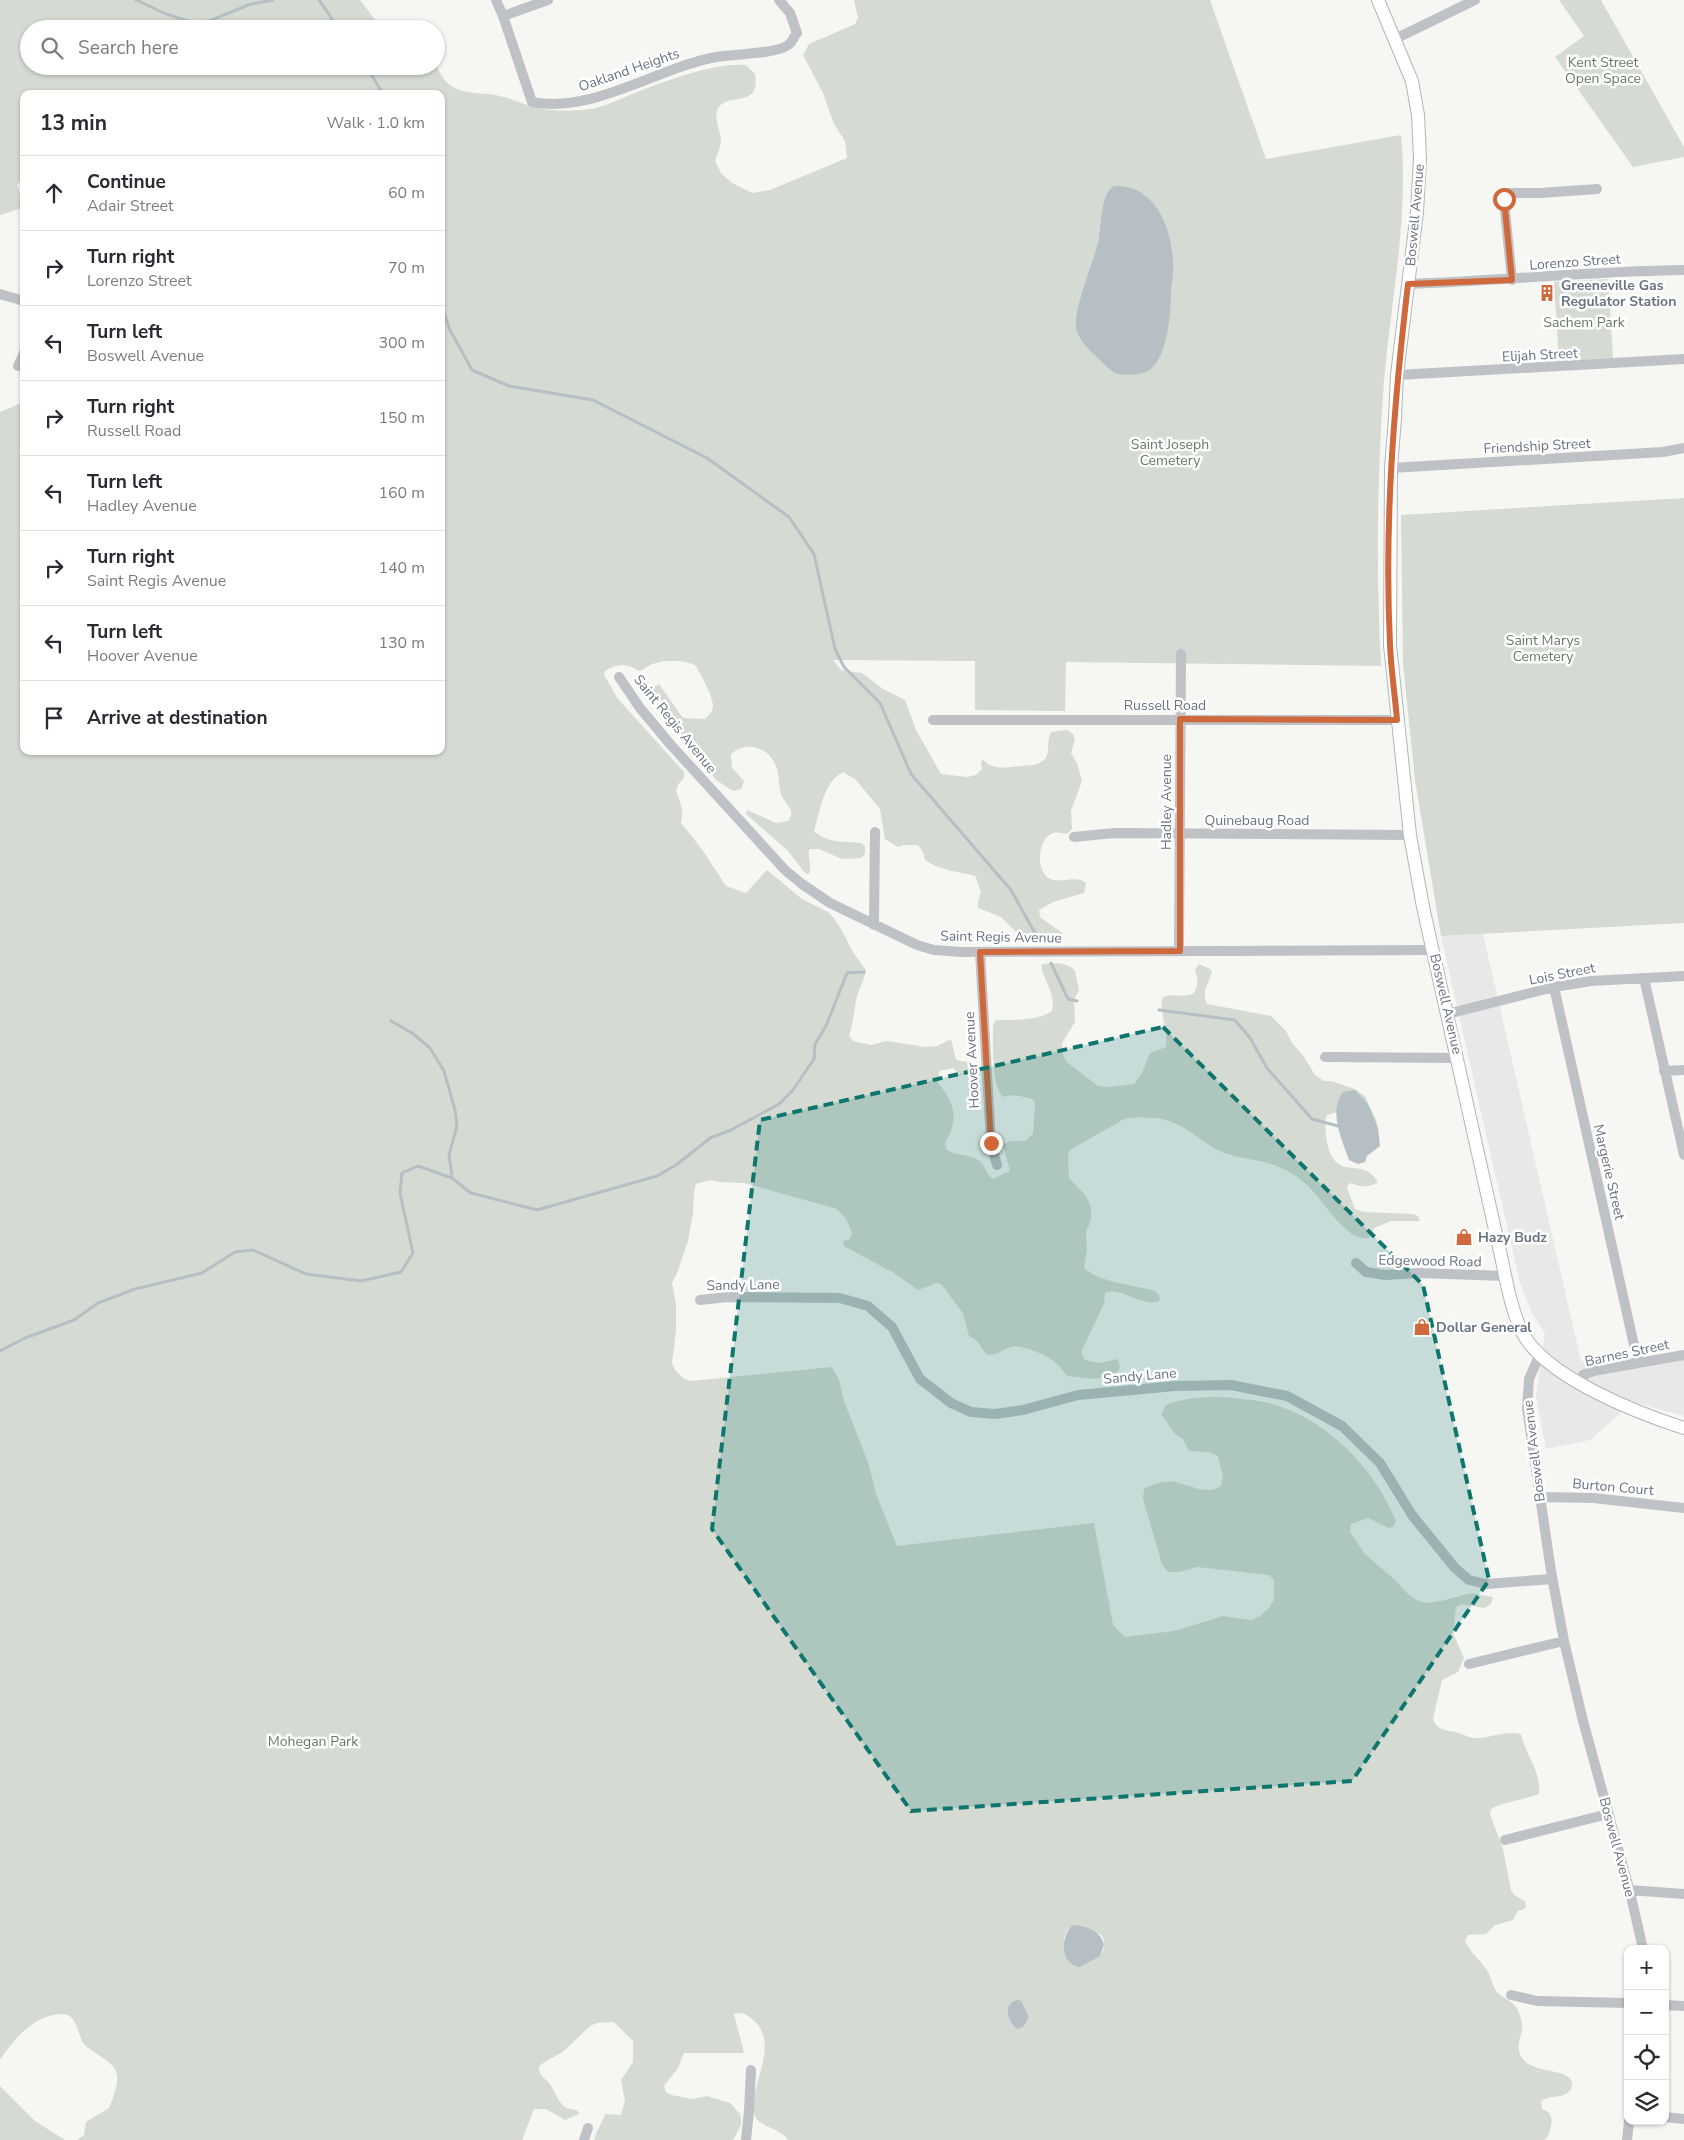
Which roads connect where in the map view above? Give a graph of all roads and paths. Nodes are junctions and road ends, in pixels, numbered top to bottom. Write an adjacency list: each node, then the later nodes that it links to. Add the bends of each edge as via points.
1 (496, 0): 6 (street, Oakland Heights)
2 (548, 0): 6 (street)
3 (1378, 0): 7 (main road, Boswell Avenue)
4 (1475, 0): 7 (street)
5 (785, 2): 6 (street, Oakland Heights, via 797,33 788,46 715,57 580,102 546,104 532,102)
6 (503, 16)
7 (1395, 39): 11 (main road, Boswell Avenue, via 1412,81 1418,115 1417,212)
8 (1597, 189): 10 (street, via 1505,195)
9 (1684, 270): 10 (street, Lorenzo Street)
10 (1512, 280): 11 (street, Lorenzo Street)
11 (1408, 284): 17 (main road, Boswell Avenue)
12 (0, 294): 13 (street)
13 (20, 300)
14 (1684, 360): 17 (street, Elijah Street)
15 (20, 362): 16 (street)
16 (18, 366)
17 (1397, 375): 19 (main road, Boswell Avenue)
18 (1684, 448): 19 (street, Friendship Street, via 1650,453)
19 (1392, 468): 24 (main road, Boswell Avenue, via 1390,645)
20 (1181, 654): 22 (street, Hadley Avenue)
21 (619, 677): 29 (street, Saint Regis Avenue, via 670,744 786,870 815,894)
22 (1180, 719): 23 (street, Russell Road); 24 (street, Russell Road); 26 (street, Hadley Avenue)
23 (933, 720)
24 (1397, 720): 27 (main road, Boswell Avenue)
25 (875, 832): 29 (street)
26 (1180, 834): 27 (street, Quinebaug Road); 28 (street, Quinebaug Road); 31 (street, Hadley Avenue)
27 (1410, 835): 30 (main road, Boswell Avenue)
28 (1074, 837)
29 (874, 925): 32 (street, Saint Regis Avenue, via 925,948)
30 (1433, 950): 31 (street, Saint Regis Avenue); 36 (main road, Boswell Avenue)
31 (1180, 951): 32 (street, Saint Regis Avenue)
32 (980, 952): 42 (street, Hoover Avenue, via 991,1143)
33 (1684, 976): 34 (street, Lois Street)
34 (1644, 978): 35 (street, Lois Street); 40 (street)
35 (1554, 987): 36 (street, Lois Street); 48 (street, Margerie Street)
36 (1447, 1014): 38 (main road, Boswell Avenue)
37 (1325, 1057): 38 (street)
38 (1458, 1058): 44 (main road, Boswell Avenue)
39 (1684, 1070): 40 (street)
40 (1664, 1071): 41 (street)
41 (1684, 1155)
42 (997, 1165)
43 (1356, 1264): 44 (street, Edgewood Road, via 1366,1272 1385,1275)
44 (1506, 1276): 46 (main road, Boswell Avenue, via 1521,1329)
45 (700, 1300): 53 (street, Sandy Lane, via 728,1297 840,1298 868,1306 892,1327 920,1379 950,1403 971,1412 996,1414 1078,1395 1175,1386 1231,1385 1287,1396 1342,1426 1380,1463 1412,1515 1455,1568 1469,1580 1486,1584)
46 (1540, 1354): 49 (main road); 51 (street, Boswell Avenue, via 1531,1372 1527,1398)
47 (1684, 1355): 48 (street, Barnes Street)
48 (1638, 1363): 49 (street, Barnes Street, via 1589,1372)
49 (1578, 1381): 50 (main road, via 1635,1410)
50 (1684, 1428)
51 (1540, 1497): 52 (street, Burton Court, via 1577,1497); 53 (street, Boswell Avenue)
52 (1684, 1508)
53 (1552, 1579): 54 (street, Boswell Avenue)
54 (1564, 1641): 55 (street); 56 (street, Boswell Avenue)
55 (1469, 1664)
56 (1608, 1814): 57 (street); 58 (street, Boswell Avenue)
57 (1505, 1840)
58 (1629, 1890): 59 (street); 60 (street, Boswell Avenue)
59 (1684, 1894)
60 (1642, 1945)
61 (1511, 1995): 62 (street, via 1537,2001)
62 (1624, 2003)
63 (1669, 2005): 64 (street)
64 (1684, 2006)
65 (751, 2070): 71 (street)
66 (1669, 2117): 67 (street)
67 (1684, 2119)
68 (1629, 2125): 72 (street)
69 (588, 2128): 70 (street)
70 (584, 2140)
71 (746, 2140)
72 (1627, 2140)

